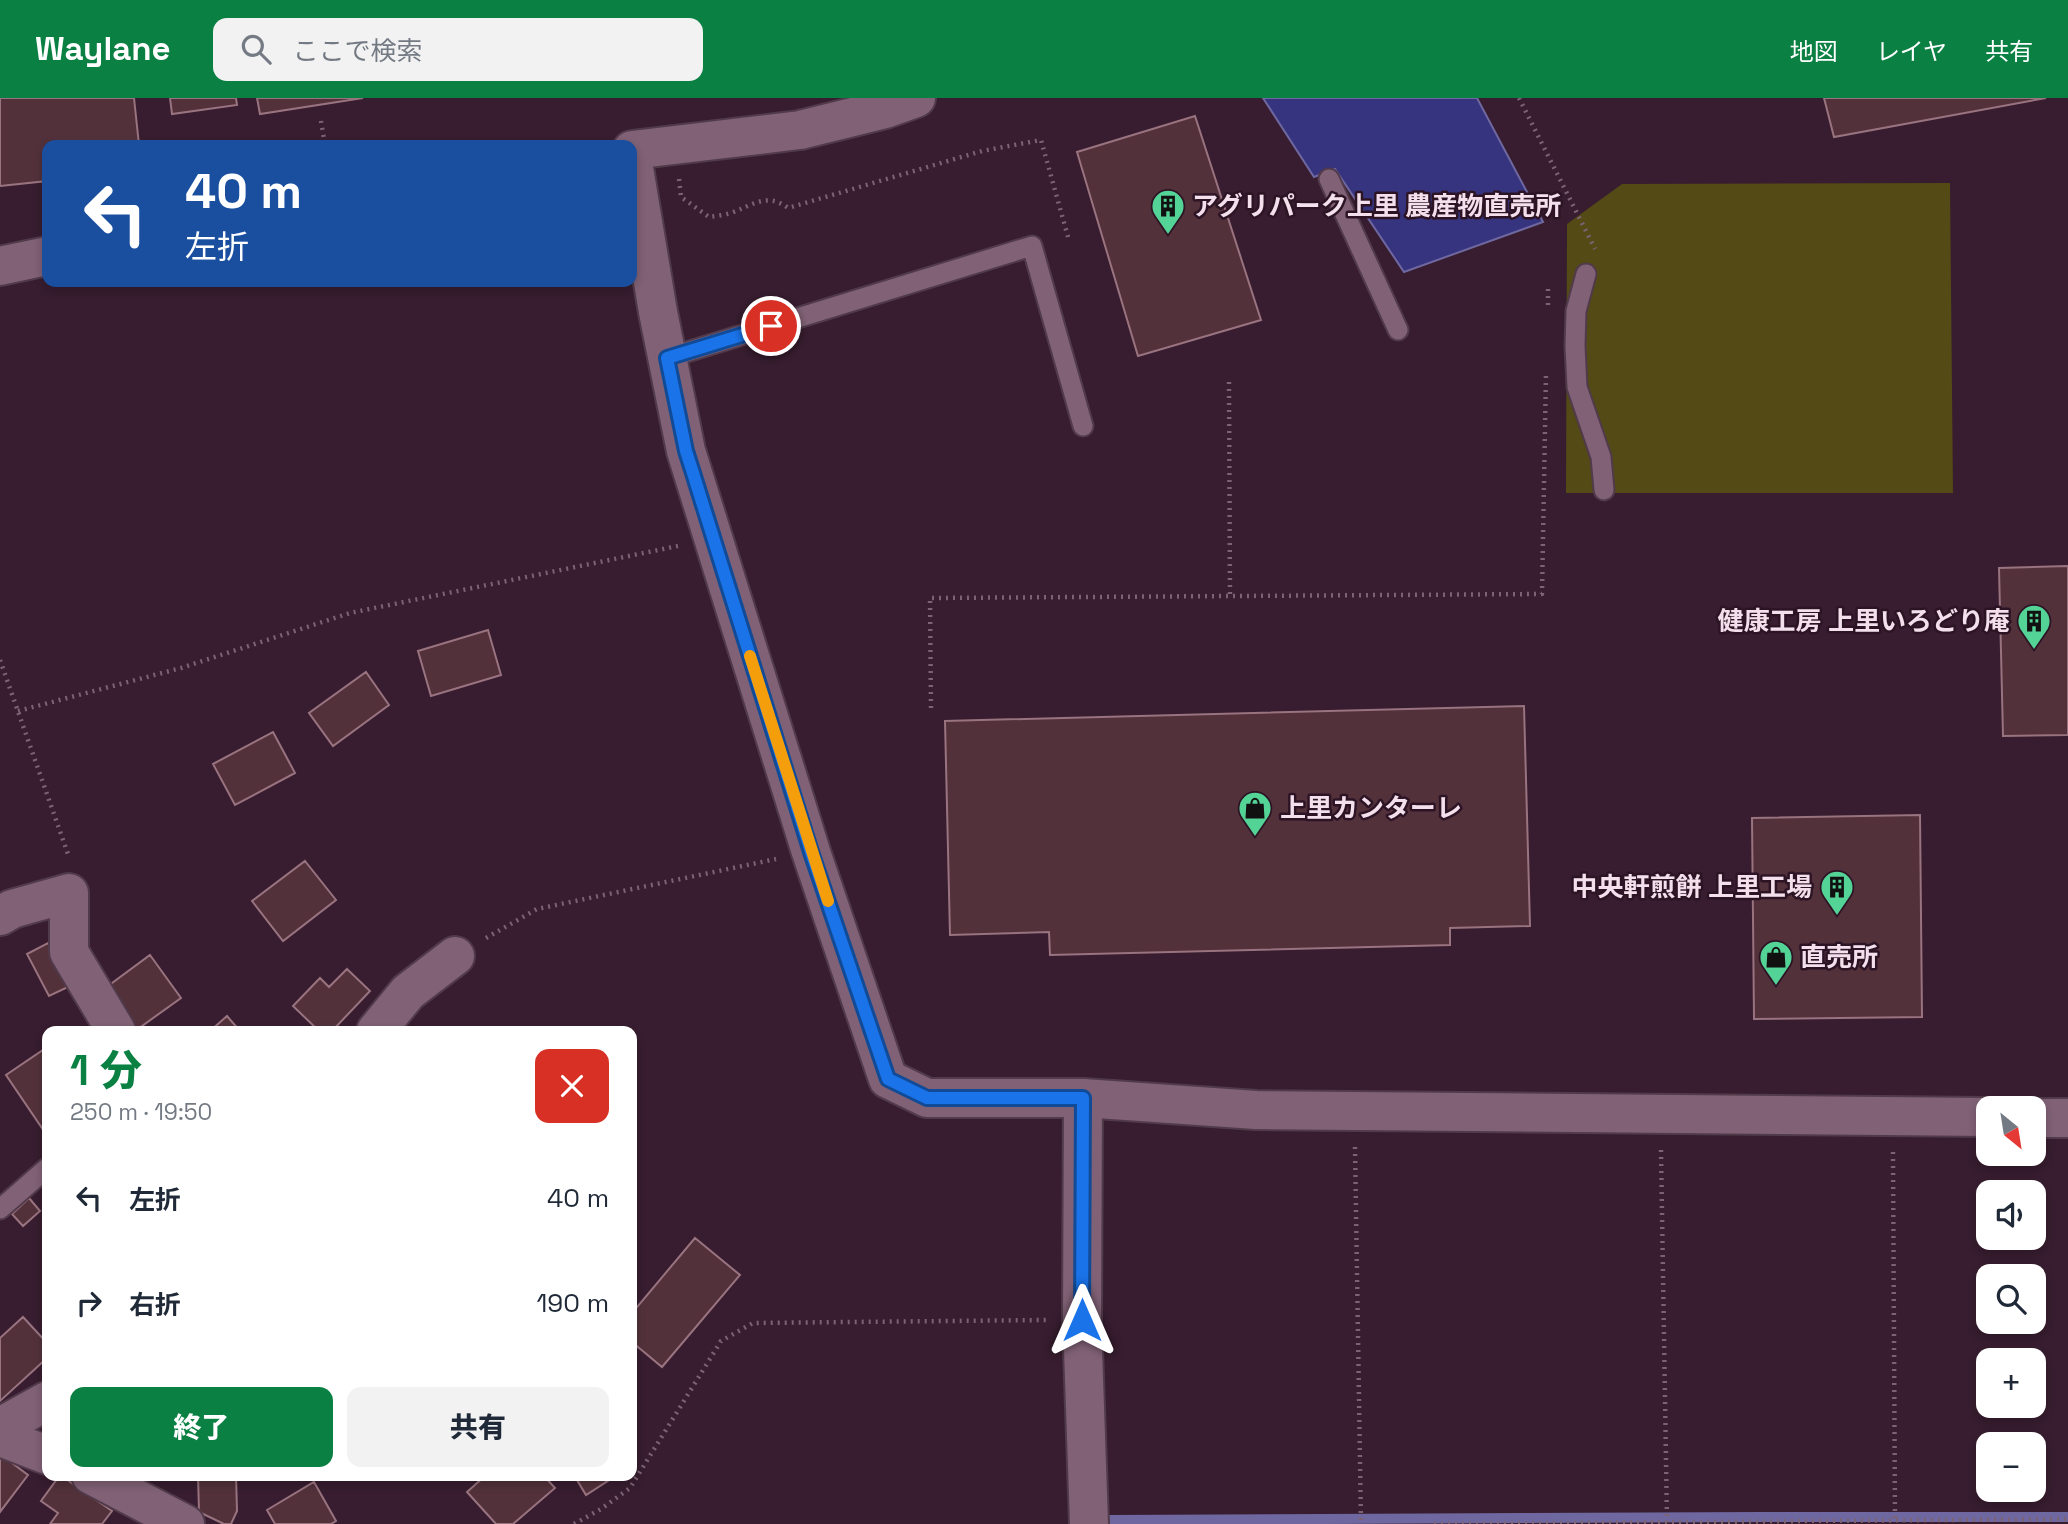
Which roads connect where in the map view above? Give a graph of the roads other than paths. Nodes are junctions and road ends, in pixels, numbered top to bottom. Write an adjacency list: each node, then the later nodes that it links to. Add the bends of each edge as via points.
1 (916, 98): 2 (street, via 800,130)
2 (637, 149)
3 (1329, 179): 8 (lane)
4 (637, 185): 9 (street)
5 (42, 257): 6 (street)
6 (0, 266)
7 (1586, 274): 11 (lane, via 1576,311 1577,387 1601,457)
8 (1398, 330)
9 (667, 358): 10 (lane, via 1032,246); 16 (street, via 686,451 811,852 888,1079 927,1098)
10 (1083, 426)
11 (1604, 490)
12 (0, 916): 14 (street, via 69,893 69,952)
13 (455, 956): 15 (street, via 408,992)
14 (113, 1026)
15 (380, 1026)
16 (1083, 1098): 17 (street, via 1256,1110); 28 (street, via 1082,1320)
17 (1976, 1117)
18 (2046, 1118): 19 (street)
19 (2068, 1118)
20 (42, 1172): 21 (lane)
21 (0, 1209)
22 (42, 1404): 23 (street)
23 (0, 1427)
24 (0, 1437): 25 (street)
25 (42, 1453)
26 (103, 1481): 27 (street)
27 (185, 1524)
28 (1089, 1524)

